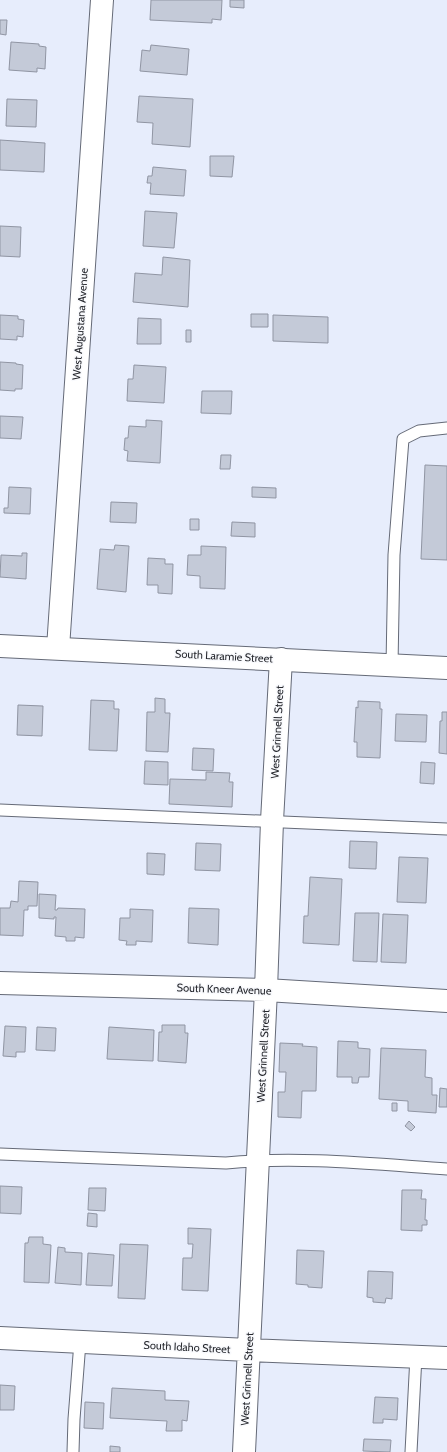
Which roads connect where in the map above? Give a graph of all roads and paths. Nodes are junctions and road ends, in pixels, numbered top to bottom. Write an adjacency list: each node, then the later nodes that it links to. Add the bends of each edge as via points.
1 (102, 0): 4 (street, West Augustana Avenue)
2 (447, 428): 6 (lane, via 419,431 403,439 394,555)
3 (0, 646): 4 (street, South Laramie Street)
4 (58, 648): 5 (street, South Laramie Street)
5 (281, 659): 6 (street, South Laramie Street); 9 (street, West Grinnell Street)
6 (392, 665): 7 (street, South Laramie Street)
7 (447, 668)
8 (0, 810): 9 (lane)
9 (272, 821): 10 (lane); 12 (street, West Grinnell Street)
10 (447, 829)
11 (0, 983): 12 (street, South Kneer Avenue)
12 (266, 990): 13 (street, South Kneer Avenue); 15 (street, West Grinnell Street)
13 (447, 1001)
14 (0, 1154): 15 (lane, via 226,1164)
15 (258, 1160): 16 (lane); 19 (street, West Grinnell Street)
16 (447, 1169)
17 (0, 1338): 18 (street, South Idaho Street)
18 (80, 1342): 19 (street, South Idaho Street); 22 (lane)
19 (248, 1350): 20 (street, South Idaho Street); 23 (street, West Grinnell Street)
20 (416, 1356): 21 (street, South Idaho Street); 24 (lane)
21 (447, 1358)
22 (73, 1452)
23 (244, 1452)
24 (411, 1452)

